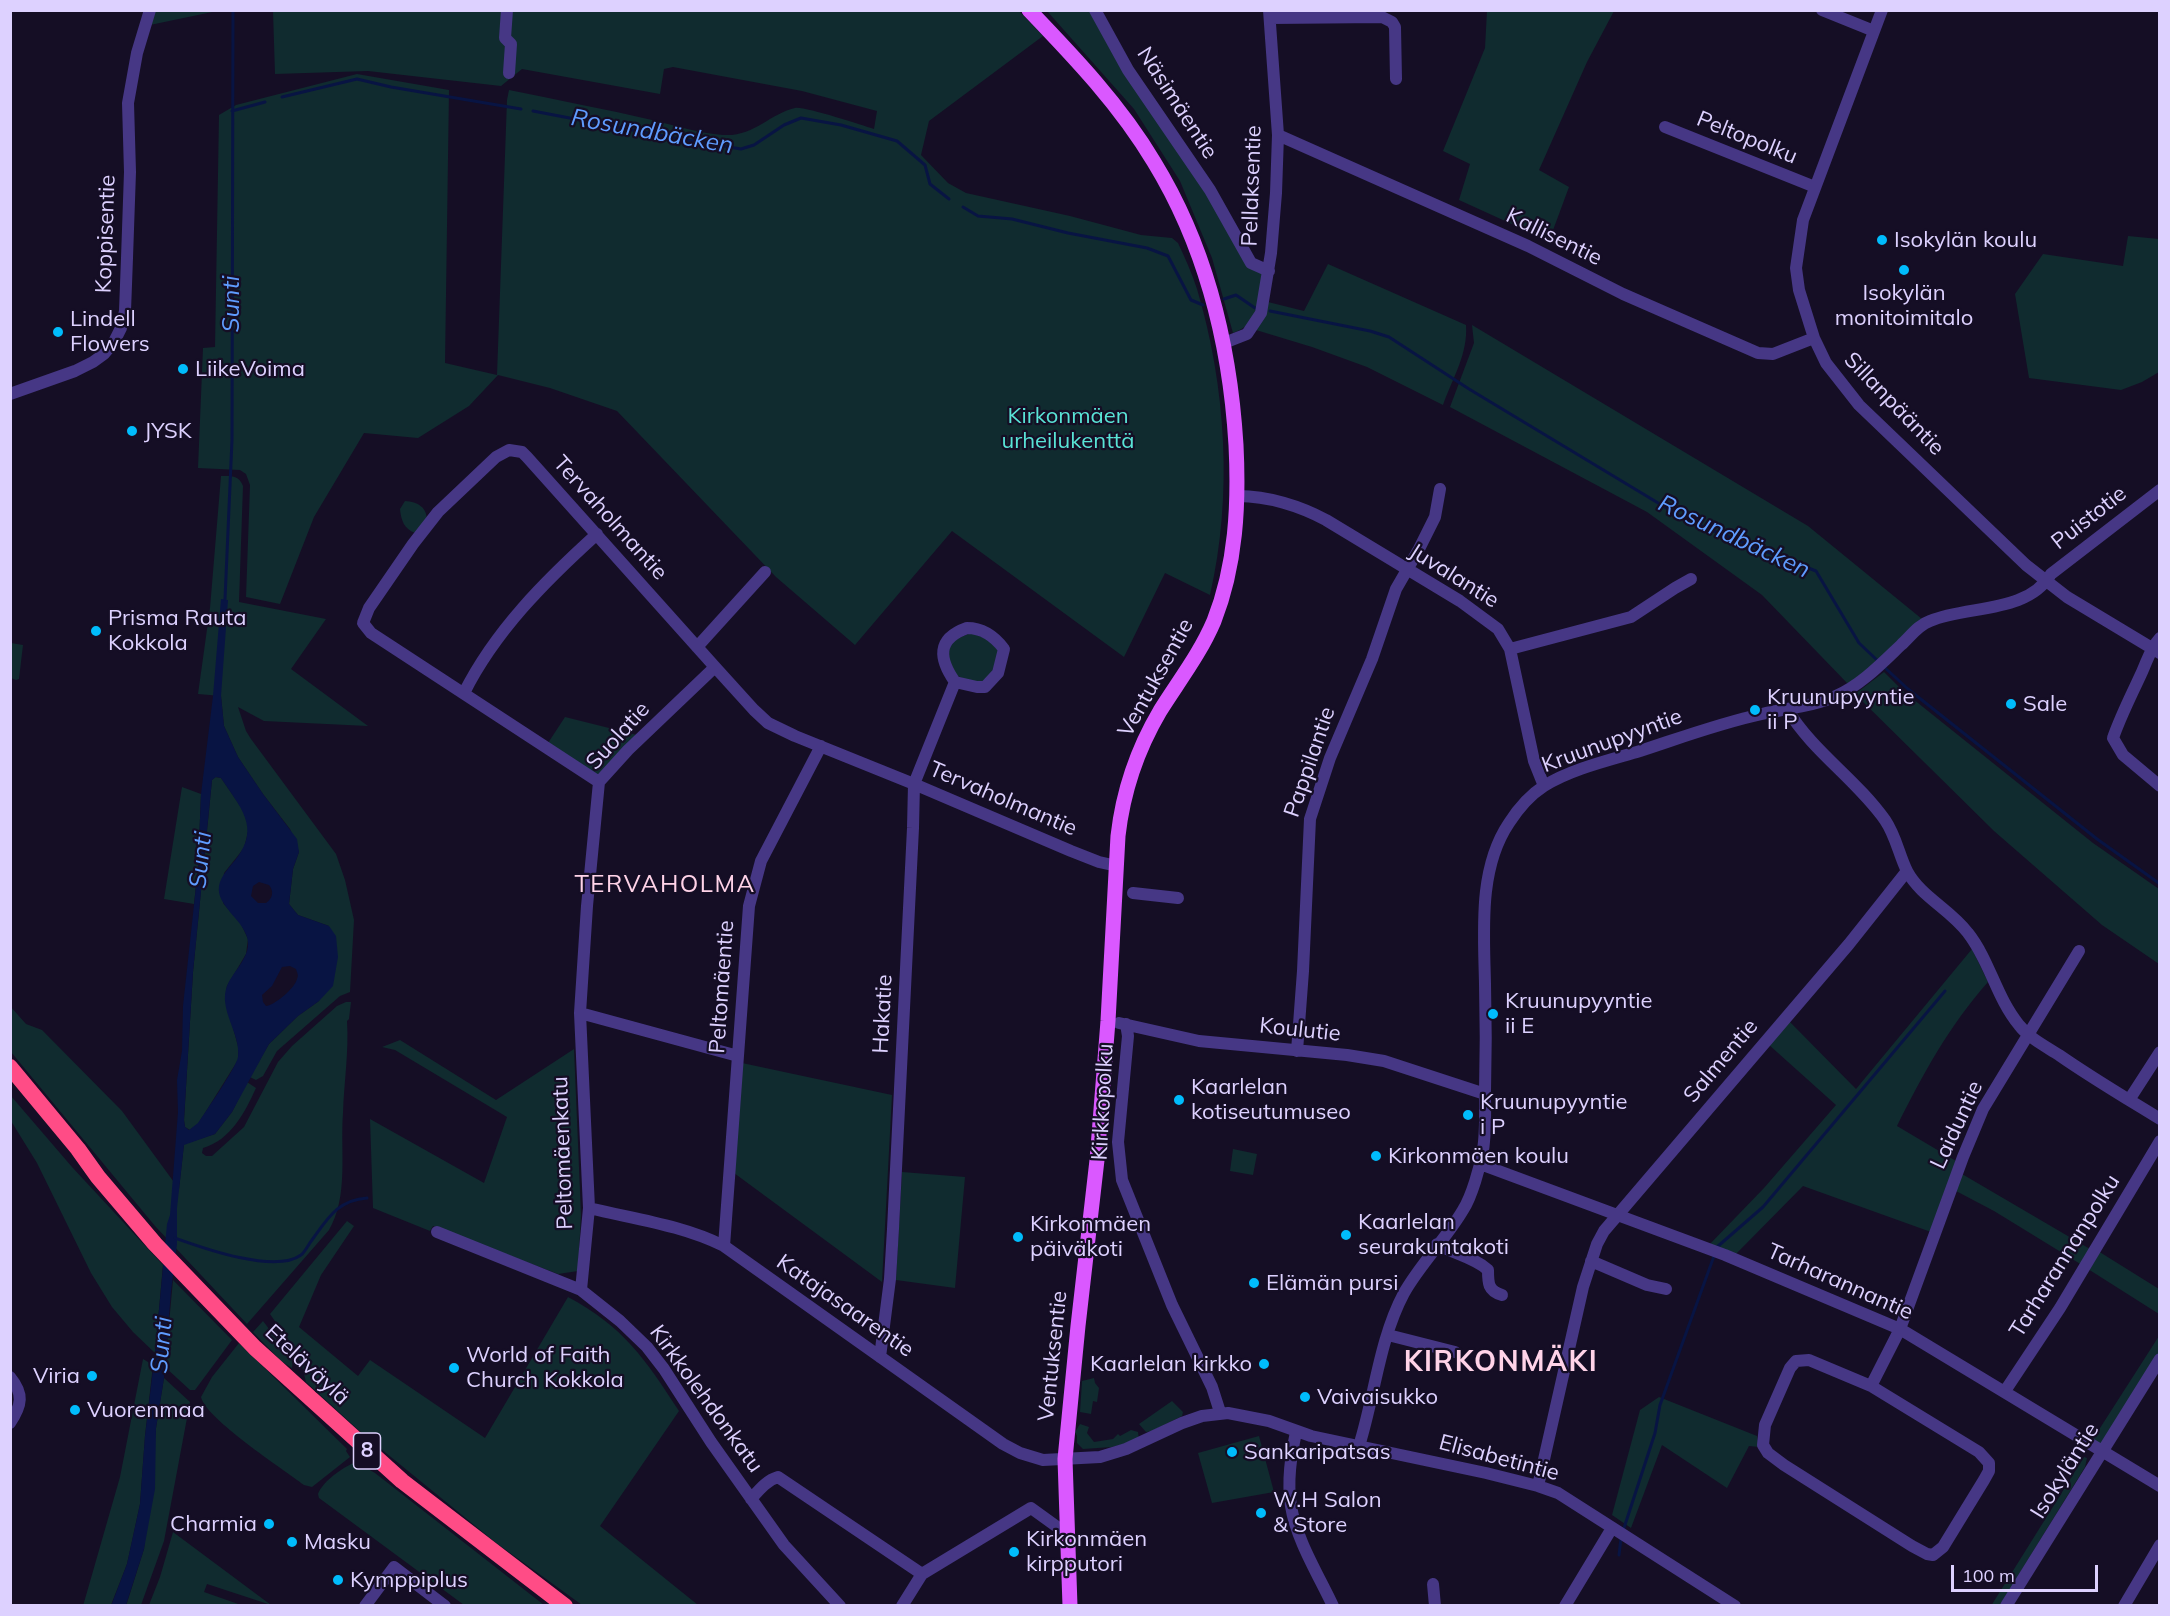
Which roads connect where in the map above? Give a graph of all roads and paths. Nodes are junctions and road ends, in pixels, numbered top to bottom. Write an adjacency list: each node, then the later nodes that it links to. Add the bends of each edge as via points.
1 (150, 10): 17 (street, Koppisentie, via 128,103 128,258 121,328 114,342 93,362)
2 (507, 10): 9 (street, via 505,38 512,44)
3 (1029, 10): 16 (main road, Ventuksentie, via 1098,83 1155,163 1188,229)
4 (1095, 10): 14 (street, Näsimäentie, via 1128,70 1210,190 1251,263)
5 (1822, 10): 8 (street)
6 (1882, 10): 8 (street, Sillanpääntie)
7 (1270, 14): 10 (street, via 1388,20 1395,27); 12 (street, Pellaksentie)
8 (1874, 32): 13 (street, Sillanpääntie)
9 (509, 73)
10 (1396, 79)
11 (1665, 128): 13 (street, Peltopolku)
12 (1278, 135): 14 (street, Pellaksentie); 15 (street, Kallisentie, via 1758,353 1773,354)
13 (1815, 187): 15 (street, Sillanpääntie, via 1803,220 1796,268)
14 (1269, 271): 16 (street, Pellaksentie, via 1261,313 1254,326 1247,334)
15 (1814, 338): 25 (street, Sillanpääntie, via 1826,363 1859,405)
16 (1224, 343): 20 (main road, Ventuksentie)
17 (10, 394)
18 (1440, 489): 22 (street, Pappilantie, via 1435,517)
19 (2160, 490): 25 (street, Puistotie)
20 (1238, 496): 22 (street, Juvalantie, via 1310,512); 38 (main road, Ventuksentie, via 1223,592 1205,640 1150,729 1134,765 1121,811)
21 (597, 534): 27 (street, Tervaholmantie); 31 (street, via 523,607 483,660); 31 (street, Tervaholmantie, via 528,457 514,450 496,457 438,512 369,608 363,623 371,633)
22 (1407, 570): 28 (street, Juvalantie, via 1489,621 1505,637); 47 (street, Pappilantie, via 1330,758 1310,819)
23 (765, 573): 27 (street)
24 (1691, 579): 28 (street, via 1631,617)
25 (2047, 581): 26 (street, via 2067,597); 32 (street, Kruunupyyntie, via 2013,603 1952,613 1924,623 1875,670 1836,696)
26 (2157, 646): 37 (street, via 2113,738 2123,755)
27 (697, 647): 29 (street, Tervaholmantie)
28 (1510, 649): 36 (street, Juvalantie, via 1534,761)
29 (715, 667): 33 (street, Tervaholmantie, via 768,723); 34 (street, Suolatie)
30 (955, 682): 30 (street, via 941,654 959,630 973,628 998,640 1004,649 994,679 985,687); 35 (street, Hakatie)
31 (464, 693): 34 (street, Tervaholmantie)
32 (1787, 710): 36 (street, Kruunupyyntie, via 1707,729 1591,766); 39 (street, via 1797,726 1887,823)
33 (821, 746): 35 (street, Tervaholmantie); 49 (street, Peltomäentie, via 754,879)
34 (599, 782): 43 (street, Suolatie)
35 (914, 784): 38 (street, Tervaholmantie, via 1071,851); 70 (street, Hakatie, via 893,1229)
36 (1544, 786): 52 (street, Kruunupyyntie, via 1508,823 1488,879 1483,936)
37 (2160, 786)
38 (1117, 866): 44 (main road, Ventuksentie)
39 (1907, 871): 46 (street, via 1920,889 1969,934 2002,1000); 59 (street, Salmentie)
40 (1133, 894): 41 (street)
41 (1178, 898)
42 (2079, 951): 46 (street, Laiduntie)
43 (580, 1013): 49 (street); 58 (street, Peltomäenkatu)
44 (1108, 1021): 45 (street, Koulutie); 80 (main road, Ventuksentie)
45 (1126, 1024): 47 (street, Koulutie, via 1199,1041); 75 (street, Kirkkopolku, via 1118,1142 1122,1180)
46 (2029, 1035): 53 (street); 67 (street, Laiduntie, via 1972,1133)
47 (1297, 1051): 52 (street, Koulutie, via 1384,1061)
48 (2160, 1052): 53 (street)
49 (738, 1056): 62 (street, Peltomäentie)
50 (10, 1067): 57 (highway, Eteläväylä / 8)
51 (10, 1084): 57 (highway, Eteläväylä / 8)
52 (1485, 1094): 56 (street, Kruunupyyntie)
53 (2129, 1100): 54 (street)
54 (2160, 1119)
55 (2160, 1141): 74 (street, Tarharannanpolku, via 2060,1308)
56 (1480, 1164): 59 (street, Tarharannantie); 61 (street, Kruunupyyntie, via 1466,1206)
57 (98, 1178): 91 (highway, Eteläväylä / 8, via 186,1278 255,1348 373,1456)
58 (589, 1208): 62 (street, Katajasaarentie, via 677,1228); 65 (street, Peltomäenkatu)
59 (1618, 1214): 63 (street, Salmentie, via 1604,1231); 67 (street, Tarharannantie)
60 (437, 1232): 65 (street, Kirkkolehdonkatu)
61 (1437, 1244): 66 (street, via 1483,1265 1488,1270 1491,1290); 68 (street, Kruunupyyntie, via 1404,1294)
62 (724, 1246): 70 (street, Katajasaarentie)
63 (1591, 1261): 64 (street); 81 (street, Salmentie)
64 (1666, 1289)
65 (581, 1290): 83 (street, Kirkkolehdonkatu, via 647,1347)
66 (1502, 1295)
67 (1900, 1329): 73 (street, Laiduntie); 74 (street, Tarharannantie)
68 (1388, 1335): 69 (street); 78 (street, Kruunupyyntie)
69 (1455, 1352)
70 (880, 1356): 80 (street, Katajasaarentie, via 1020,1454 1043,1460)
71 (2160, 1359): 79 (street, Isokyläntie)
72 (10, 1377): 76 (street, via 21,1393 21,1400)
73 (1871, 1386): 73 (street, via 1979,1452 1989,1463 1984,1480 1943,1547 1934,1555 1912,1546 1784,1465 1763,1445 1766,1425 1790,1368 1797,1361 1809,1360)
74 (2005, 1391): 79 (street, Tarharannantie)
75 (1220, 1412): 77 (street, Elisabetintie); 80 (street, Katajasaarentie, via 1182,1423 1126,1449)
76 (10, 1422)
77 (1296, 1432): 78 (street, Elisabetintie); 95 (street, via 1289,1473 1291,1508)
78 (1359, 1446): 81 (street, Elisabetintie)
79 (2103, 1450): 82 (street, Tarharannantie); 99 (street, Isokyläntie)
80 (1065, 1459): 85 (main road, Ventuksentie)
81 (1538, 1486): 84 (street, Elisabetintie, via 1558,1493)
82 (2160, 1486)
83 (751, 1499): 87 (street, via 778,1477); 92 (street, Kirkkolehdonkatu, via 784,1545)
84 (1619, 1533): 97 (street); 98 (street, Elisabetintie)
85 (1067, 1534): 87 (street, via 1031,1508); 94 (main road, Ventuksentie)
86 (2160, 1545): 100 (street)
87 (922, 1574): 93 (street)
88 (1433, 1584): 96 (street)
89 (365, 1605): 90 (street, via 394,1568)
90 (445, 1605)
91 (565, 1605)
92 (840, 1605)
93 (902, 1605)
94 (1070, 1605)
95 (1333, 1605)
96 (1435, 1605)
97 (1565, 1605)
98 (1735, 1605)
99 (2006, 1605)
100 (2124, 1605)

